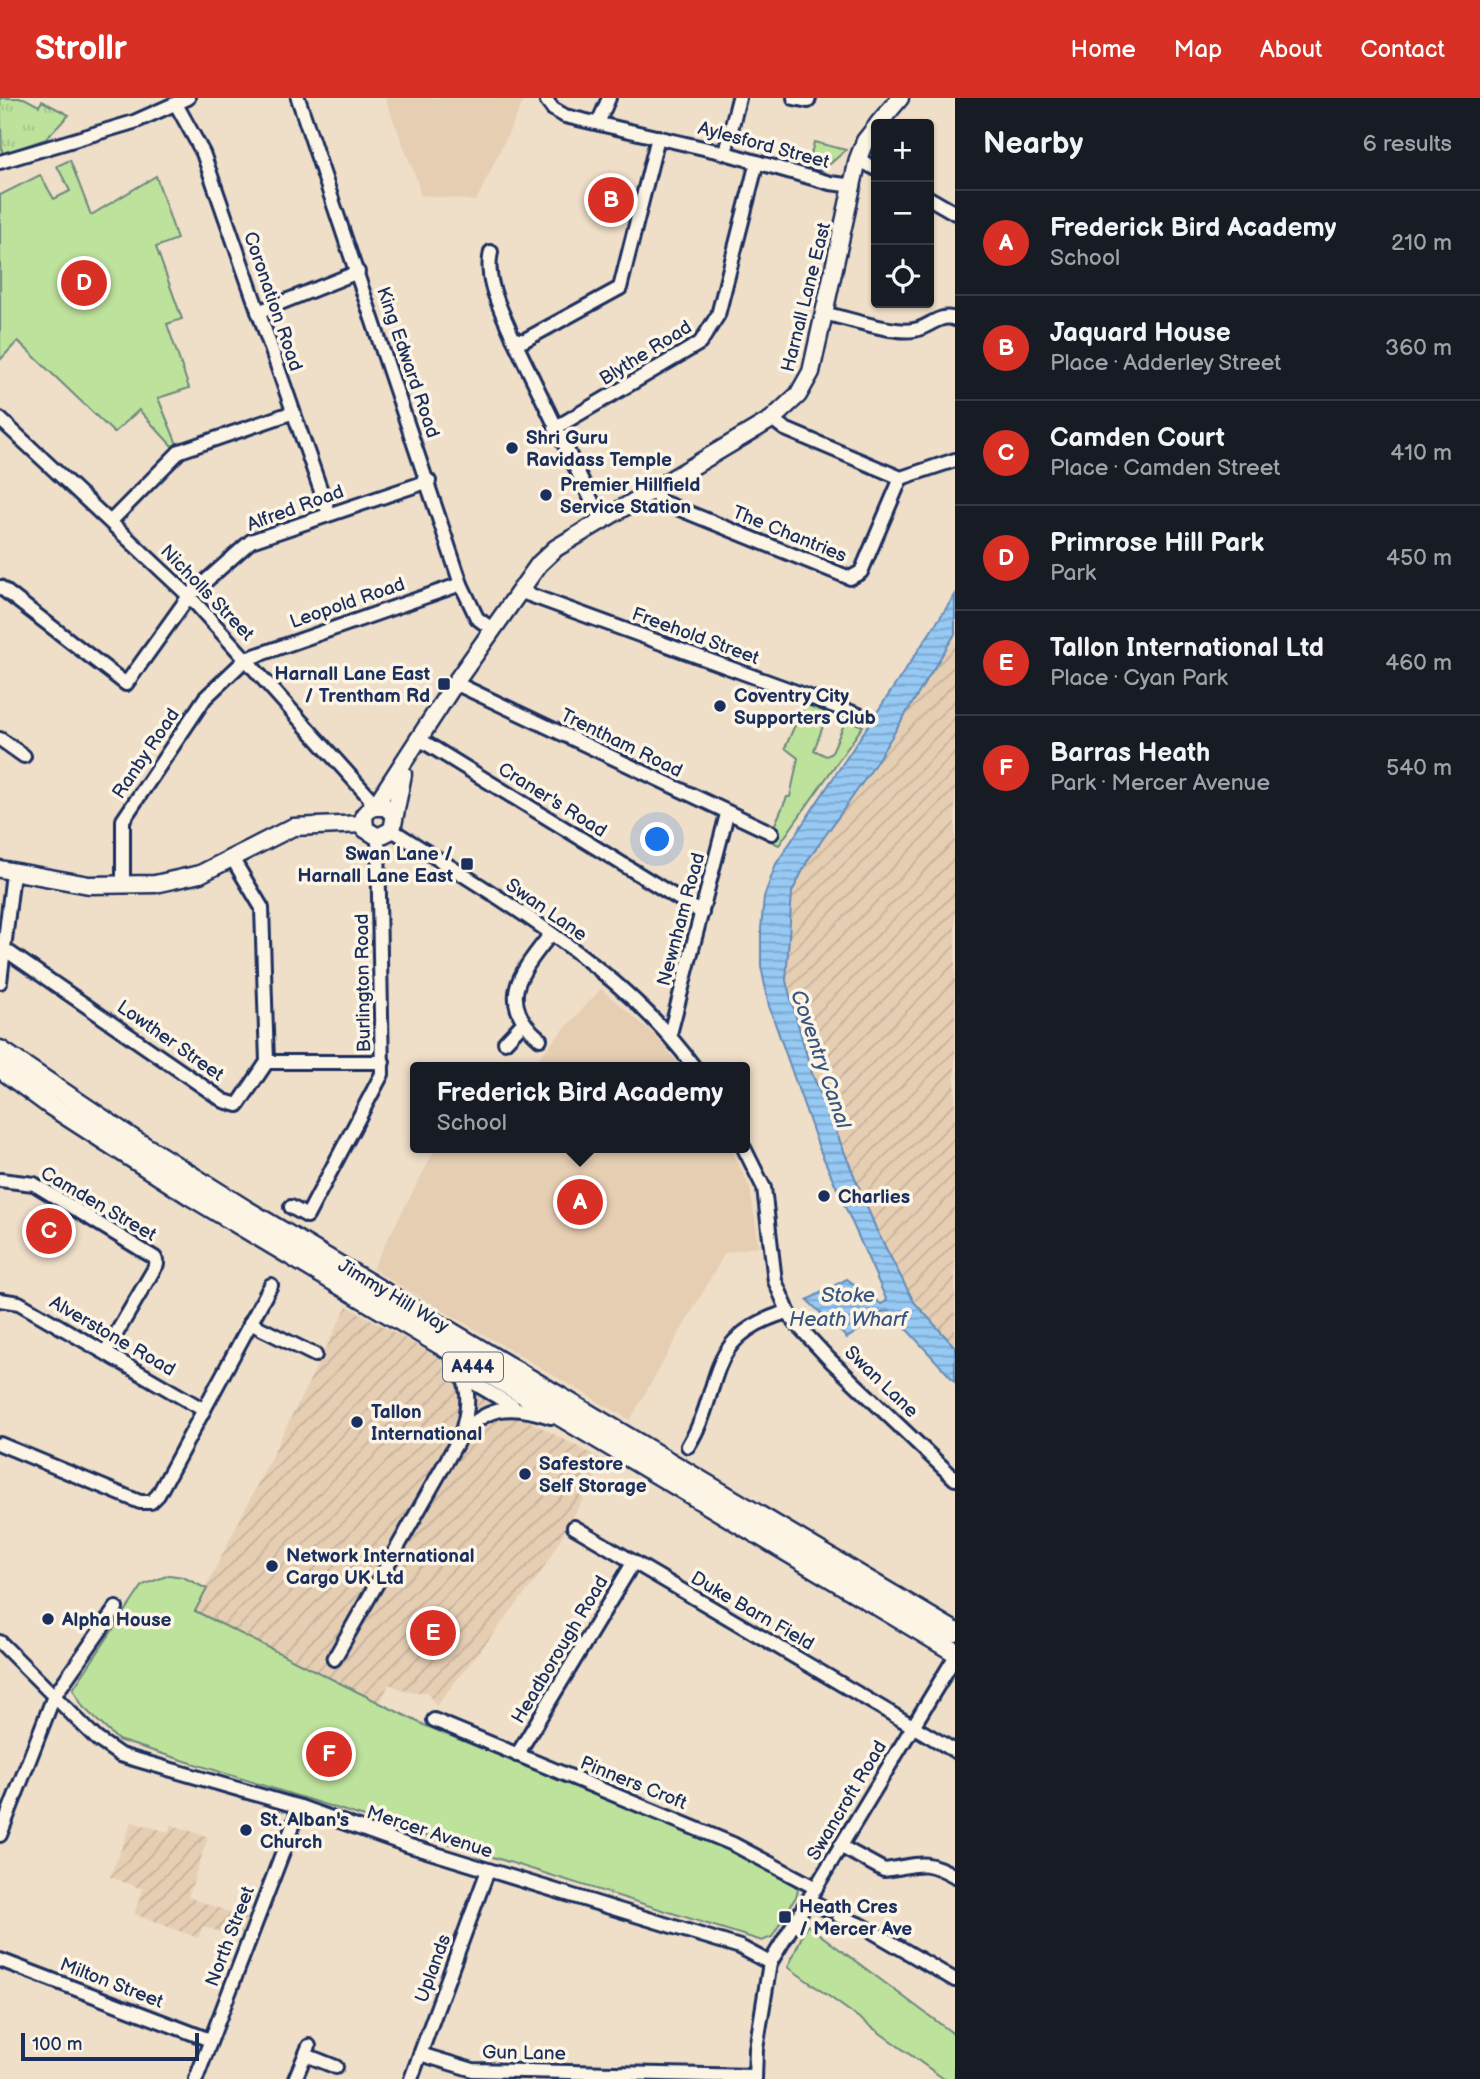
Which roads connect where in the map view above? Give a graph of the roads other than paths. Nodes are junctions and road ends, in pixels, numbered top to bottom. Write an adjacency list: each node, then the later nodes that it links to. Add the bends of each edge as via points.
1 (298, 98): 22 (street, King Edward Road)
2 (609, 98): 10 (street)
3 (739, 98): 13 (street)
4 (794, 98): 5 (street)
5 (809, 98)
6 (900, 98): 9 (main road, Harnall Lane East)
7 (182, 101): 15 (street, via 88,137); 23 (street, Coronation Road)
8 (547, 101): 10 (street, Aylesford Street, via 558,113)
9 (883, 119)
10 (598, 123): 12 (street, Aylesford Street)
11 (871, 134): 14 (main road, Harnall Lane East)
12 (658, 137): 13 (street, Aylesford Street); 26 (street, via 620,288 523,341)
13 (725, 153): 16 (street, Aylesford Street)
14 (858, 159): 17 (street); 18 (main road, Harnall Lane East)
15 (0, 162)
16 (757, 162): 18 (street, Aylesford Street); 30 (street, Blythe Road, via 711,331 684,354)
17 (871, 166)
18 (854, 186): 24 (main road, Harnall Lane East)
19 (934, 201): 20 (street)
20 (955, 213)
21 (491, 252): 26 (street, via 487,269)
22 (358, 272): 23 (street); 33 (street, King Edward Road)
23 (258, 312): 27 (street, Coronation Road)
24 (823, 313): 25 (street, via 907,331 944,317); 29 (main road, Harnall Lane East, via 806,384)
25 (955, 319)
26 (513, 338): 30 (street)
27 (291, 412): 35 (street, Coronation Road); 36 (street, via 180,451)
28 (0, 419): 36 (street, Nicholls Street)
29 (772, 419): 32 (street, via 785,429); 34 (main road, Harnall Lane East)
30 (555, 428): 37 (street)
31 (955, 460): 32 (street)
32 (901, 478): 34 (street, The Chantries, via 861,572 850,578 662,502)
33 (429, 481): 35 (street, Alfred Road); 38 (street, King Edward Road)
34 (653, 491): 37 (main road, Harnall Lane East)
35 (328, 514): 41 (street, Alfred Road, via 251,541)
36 (111, 522): 41 (street, Nicholls Street)
37 (602, 522): 40 (main road, Harnall Lane East, via 556,548)
38 (461, 584): 42 (street, King Edward Road, via 477,618); 43 (street, Leopold Road)
39 (0, 587): 41 (street, Alfred Road, via 124,684)
40 (519, 591): 42 (main road, Harnall Lane East); 45 (street, Freehold Street)
41 (189, 596): 43 (street, Nicholls Street)
42 (493, 630): 44 (main road, Harnall Lane East)
43 (246, 659): 50 (street, Nicholls Street); 57 (street, Ranby Road, via 205,698 123,820)
44 (455, 683): 47 (main road, Harnall Lane East); 51 (street, Trentham Road)
45 (859, 715)
46 (0, 739): 48 (street)
47 (419, 739): 49 (main road, Harnall Lane East); 58 (street, Craner's Road)
48 (24, 756)
49 (407, 762): 50 (main road, Harnall Lane East); 53 (main road, Harnall Lane East)
50 (374, 806): 52 (main road); 53 (main road, via 386,807)
51 (727, 814): 54 (street, Trentham Road); 58 (street, Newnham Road)
52 (363, 824): 53 (main road, via 369,833); 55 (main road, via 293,827)
53 (388, 827): 59 (street, Swan Lane); 68 (street, Burlington Road)
54 (772, 833)
55 (232, 858): 57 (main road, via 185,879); 67 (street, via 262,908)
56 (7, 871): 57 (main road, via 54,881); 60 (street)
57 (123, 886)
58 (702, 913): 63 (street, Newnham Road)
59 (551, 935): 62 (street, via 518,980 517,1010); 63 (street, Swan Lane)
60 (5, 949): 61 (street); 67 (street, Lowther Street, via 224,1101 238,1105)
61 (0, 982)
62 (522, 1024): 64 (street); 65 (street)
63 (670, 1034): 69 (street, Swan Lane)
64 (540, 1039)
65 (505, 1042)
66 (0, 1050): 92 (highway, Jimmy Hill Way / A444, via 246,1210)
67 (267, 1062): 68 (street)
68 (383, 1062): 73 (street, Burlington Road, via 382,1074 307,1216)
69 (690, 1062)
70 (0, 1068): 79 (highway, Jimmy Hill Way / A444, via 191,1196)
71 (746, 1153): 76 (street, Swan Lane, via 764,1188 775,1281)
72 (0, 1180): 78 (street, Camden Street, via 34,1184 155,1258 157,1264)
73 (290, 1207)
74 (271, 1284): 77 (street)
75 (0, 1300): 78 (street, Alverstone Road, via 19,1303)
76 (787, 1312): 87 (street, via 749,1329 724,1354); 88 (street, Swan Lane, via 804,1334)
77 (250, 1323): 80 (street); 83 (street)
78 (106, 1351): 83 (street, Alverstone Road)
79 (447, 1352): 81 (street); 84 (highway, Jimmy Hill Way / A444)
80 (315, 1355)
81 (461, 1369): 82 (street, via 474,1383); 85 (street, via 468,1406)
82 (516, 1408): 84 (street); 85 (street, via 485,1414)
83 (204, 1410): 86 (street, via 151,1502 140,1502)
84 (577, 1427): 94 (highway, Jimmy Hill Way / A444)
85 (460, 1437): 95 (street)
86 (0, 1444)
87 (688, 1446)
88 (955, 1479)
89 (574, 1527): 90 (street, Duke Barn Field)
90 (633, 1563): 98 (street, Duke Barn Field); 100 (street, Headborough Road)
91 (116, 1608): 96 (street)
92 (955, 1632)
93 (0, 1642): 96 (street, Mercer Avenue)
94 (955, 1655): 98 (street, Swancroft Road)
95 (334, 1659)
96 (54, 1696): 101 (street, Mercer Avenue, via 120,1755); 102 (street)
97 (434, 1720): 100 (street, Pinners Croft)
98 (913, 1726): 99 (street, Duke Barn Field); 103 (street, Swancroft Road)
99 (955, 1751)
100 (517, 1755): 106 (street, Pinners Croft, via 752,1852)
101 (300, 1807): 104 (street, Mercer Avenue); 110 (street, North Street)
102 (0, 1835)
103 (840, 1846): 105 (street, via 884,1870 918,1862); 106 (street, Swancroft Road)
104 (488, 1870): 108 (street, Mercer Avenue, via 740,1947); 111 (street, Uplands)
105 (955, 1876)
106 (812, 1894): 108 (street, Swancroft Road); 109 (street, Pinners Croft, via 833,1913)
107 (0, 1960): 110 (street, Milton Street)
108 (770, 1963): 113 (street)
109 (955, 1980)
110 (210, 2040): 114 (street, North Street)
111 (420, 2054): 113 (street, Gun Lane, via 473,2070); 116 (street, Uplands)
112 (336, 2067): 115 (street, via 307,2051)
113 (755, 2077)
114 (195, 2079)
115 (295, 2079)
116 (411, 2079)

